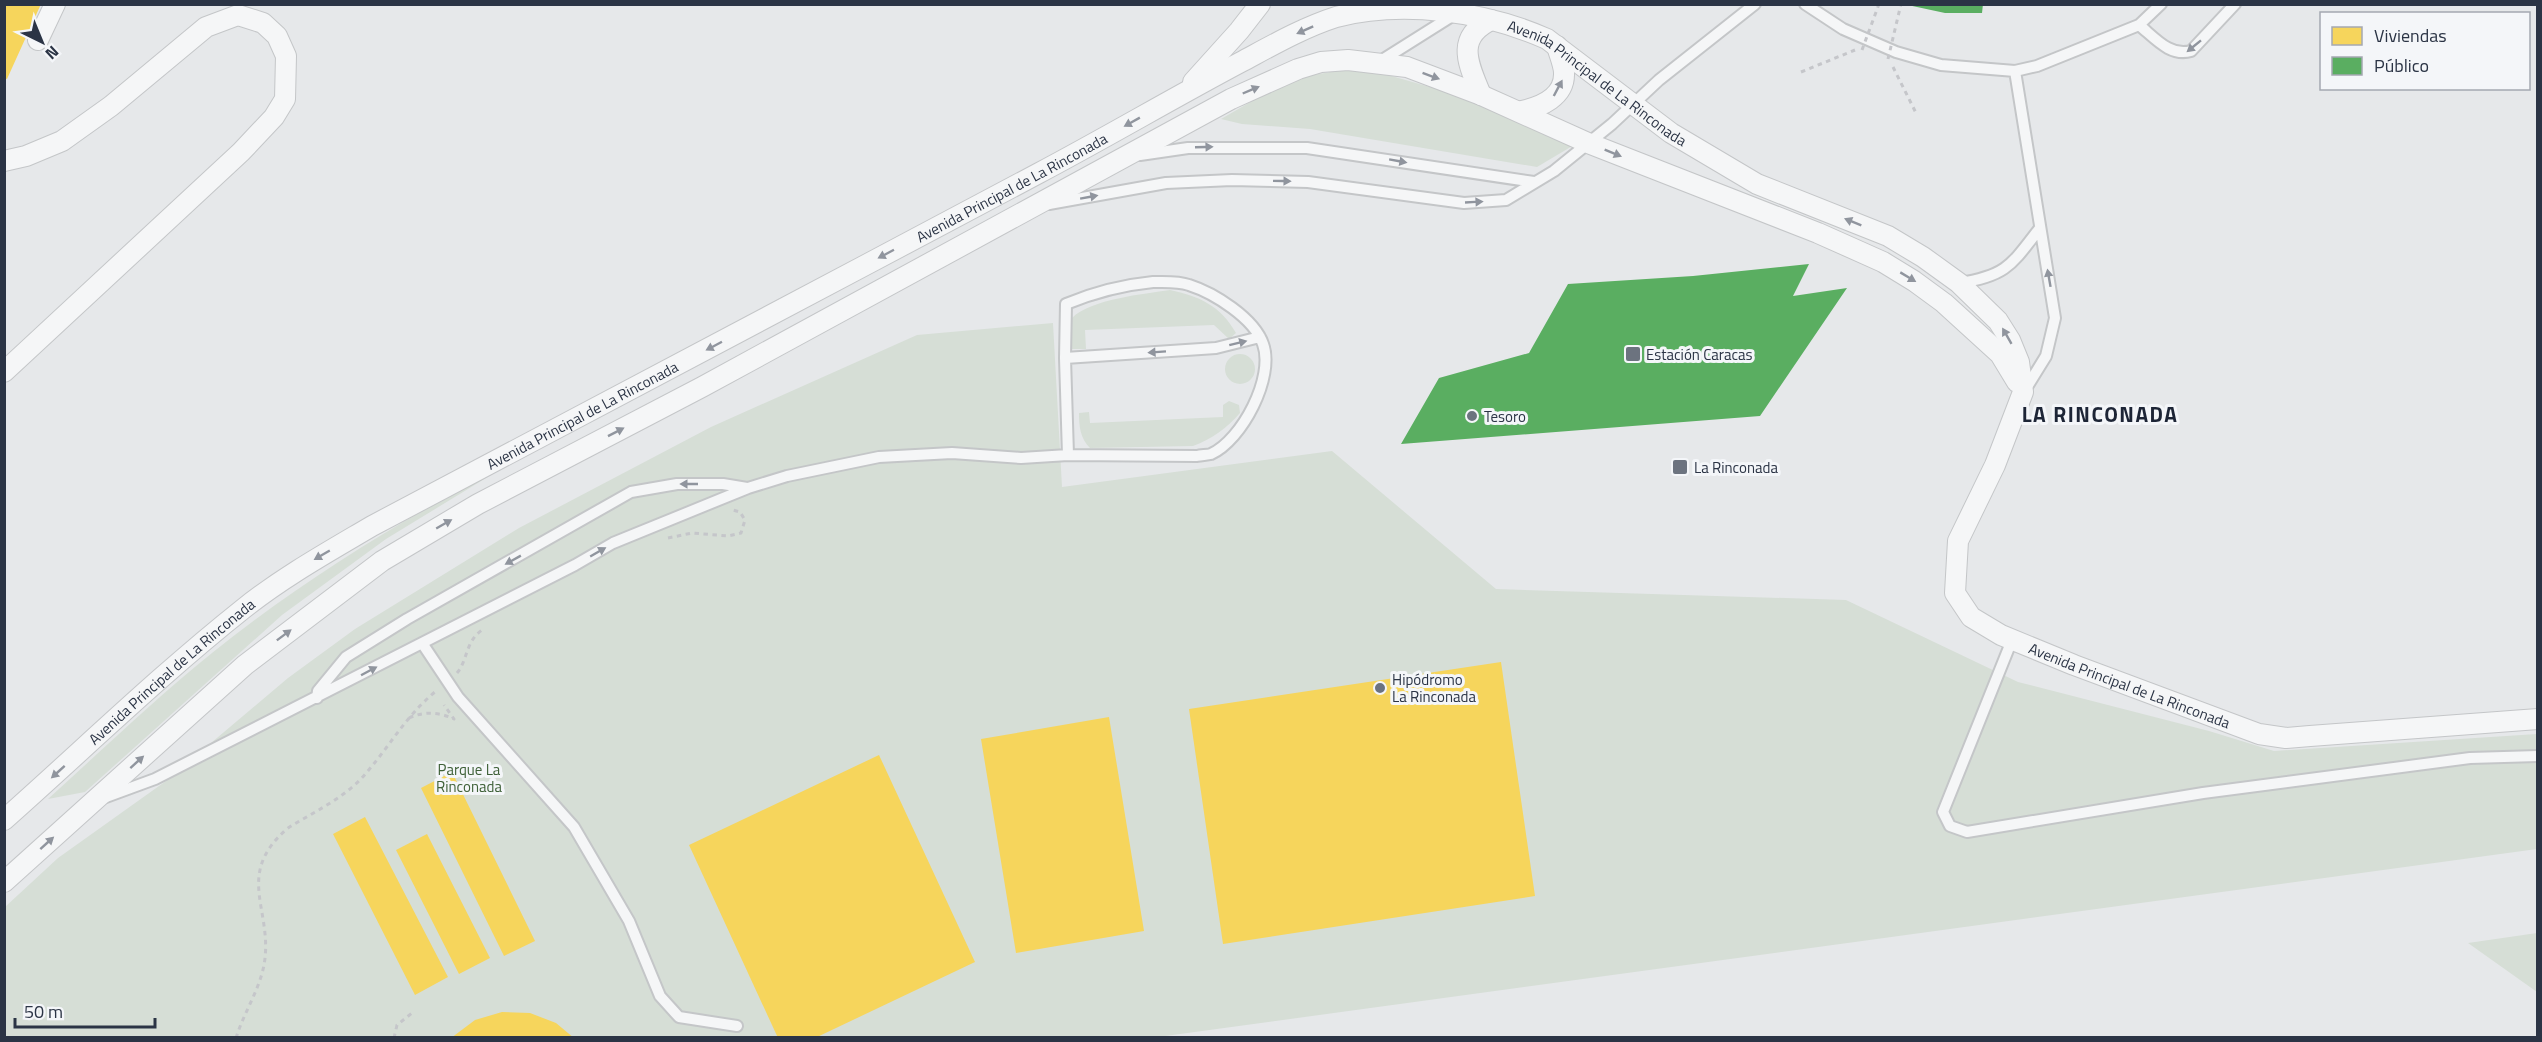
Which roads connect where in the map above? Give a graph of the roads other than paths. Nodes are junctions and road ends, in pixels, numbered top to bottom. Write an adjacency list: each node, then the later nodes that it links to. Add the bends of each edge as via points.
1 (55, 4): 12 (street)
2 (1260, 4): 16 (street)
3 (1336, 4): 9 (street)
4 (1755, 4): 18 (lane)
5 (1805, 4): 15 (lane, via 1843,29 1896,52 1941,65)
6 (2161, 4): 11 (lane)
7 (2235, 4): 11 (lane, one-way to 11, via 2191,51 2182,54 2170,50)
8 (1465, 9): 9 (street, Avenida Principal de La Rinconada, via 1392,7); 10 (street, Avenida Principal de La Rinconada); 14 (lane)
9 (1361, 13): 16 (street, Avenida Principal de La Rinconada, one-way to 16, via 1337,17 1294,35)
10 (1491, 20): 13 (street, Avenida Principal de La Rinconada, via 1528,31); 17 (street, via 1480,25 1469,38 1467,52 1468,65)
11 (2139, 25): 15 (lane)
12 (38, 40)
13 (1557, 46): 18 (street, Avenida Principal de La Rinconada); 19 (street, one-way to 13, via 1541,106 1561,86 1564,74)
14 (1379, 63): 17 (street, Avenida Principal de La Rinconada, one-way to 17, via 1407,68); 21 (street, Avenida Principal de La Rinconada, one-way to 14, via 1230,99 1298,69 1321,62)
15 (2015, 71): 25 (lane)
16 (1183, 93): 39 (street, Avenida Principal de La Rinconada, one-way to 39, via 1053,166 372,526 304,566 243,609)
17 (1481, 95): 19 (street, Avenida Principal de La Rinconada)
18 (1634, 104): 20 (lane); 26 (street, Avenida Principal de La Rinconada, one-way to 18, via 1888,236 1757,184 1671,133)
19 (1522, 111): 20 (street, Avenida Principal de La Rinconada)
20 (1588, 144): 23 (lane); 30 (street, Avenida Principal de La Rinconada, one-way to 30, via 1818,233 1914,280 2000,354)
21 (1125, 157): 23 (lane, one-way to 23, via 1188,148 1307,147); 24 (street, Avenida Principal de La Rinconada)
22 (4, 161): 29 (street, via 62,141 206,27 222,19 238,15 263,23 277,36 286,56 285,99 266,126)
23 (1534, 182): 24 (lane, one-way to 23, via 1177,182 1308,182 1464,203 1506,200)
24 (1031, 207): 38 (street, Avenida Principal de La Rinconada, one-way to 24, via 245,664 382,561 478,504)
25 (2040, 228): 26 (lane, via 2010,266 1983,280); 30 (lane, one-way to 25, via 2046,356 2055,318)
26 (1959, 283): 30 (street, Avenida Principal de La Rinconada, one-way to 26, via 2019,362 2010,340 1998,321)
27 (1260, 337): 28 (lane, via 1216,348); 28 (lane, via 1234,310 1205,291 1188,284 1143,283 1091,293 1066,304); 31 (lane, via 1264,346 1264,380 1245,424 1211,453)
28 (1065, 358): 31 (lane)
29 (4, 372)
30 (2023, 392): 33 (street, Avenida Principal de La Rinconada, via 1995,465 1958,541 1956,565 1955,593 1971,617)
31 (1068, 455): 32 (lane, via 1021,459 952,453 879,457)
32 (747, 488): 34 (lane, one-way to 32, via 613,543); 35 (lane, one-way to 35, via 677,484 631,492 346,657 318,691)
33 (2012, 640): 36 (street, Avenida Principal de La Rinconada, via 2259,734 2298,737); 37 (lane, via 1943,812 1950,826 1967,832 2203,793 2470,758)
34 (422, 643): 35 (lane, one-way to 34); 41 (lane, via 458,697 574,827 629,921 660,996 679,1017)
35 (317, 698): 38 (lane, via 155,779)
36 (2538, 719)
37 (2538, 756)
38 (94, 802): 40 (street, Avenida Principal de La Rinconada, one-way to 38)
39 (4, 820)
40 (4, 882)
41 (737, 1026)

